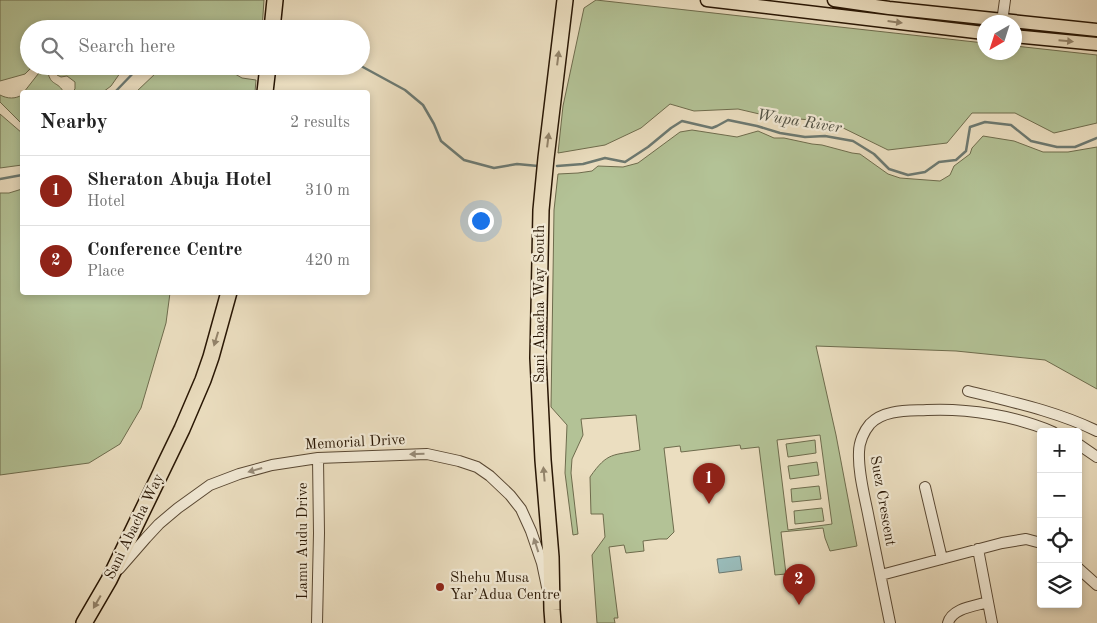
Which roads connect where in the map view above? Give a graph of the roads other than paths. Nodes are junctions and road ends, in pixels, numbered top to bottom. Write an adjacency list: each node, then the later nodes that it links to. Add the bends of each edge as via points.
1 (565, 0): 34 (highway, Sani Abacha Way South, one-way to 1, via 538,358 541,210)
2 (707, 0): 8 (main road)
3 (1005, 0): 7 (street)
4 (842, 1): 5 (main road); 8 (main road)
5 (863, 2): 6 (main road); 10 (main road)
6 (884, 4): 9 (main road)
7 (1003, 15)
8 (845, 16): 10 (main road)
9 (977, 17)
10 (862, 18): 13 (main road, one-way to 13)
11 (1022, 23): 12 (main road)
12 (1097, 30)
13 (977, 32)
14 (1022, 37): 15 (main road, one-way to 15)
15 (1097, 44)
16 (267, 75): 17 (highway)
17 (265, 90)
18 (228, 295): 31 (highway, Sani Abacha Way, one-way to 31, via 208,365 182,429)
19 (968, 391): 21 (street, via 1054,414)
20 (1044, 428): 30 (street, Suez Crescent, via 1015,419 934,409 898,411 883,415 871,424 862,436 858,450 860,477)
21 (1097, 431)
22 (1082, 447): 23 (street)
23 (1097, 457)
24 (318, 458): 31 (street, Memorial Drive, one-way to 31, via 272,465 210,484 159,524); 34 (street, Memorial Drive, one-way to 24, via 539,555 520,509 499,484 477,467 427,454); 36 (street, Lamu Audu Drive)
25 (925, 487): 28 (street)
26 (1037, 542): 27 (street, via 1026,539)
27 (978, 549): 28 (street); 33 (street)
28 (942, 559): 30 (street)
29 (1082, 572): 32 (street)
30 (881, 575): 37 (street, Suez Crescent)
31 (109, 580): 35 (highway, Sani Abacha Way, one-way to 35)
32 (1097, 585)
33 (988, 602): 38 (street, via 952,614); 39 (street)
34 (552, 616)
35 (84, 623)
36 (317, 623)
37 (890, 623)
38 (948, 623)
39 (992, 623)

